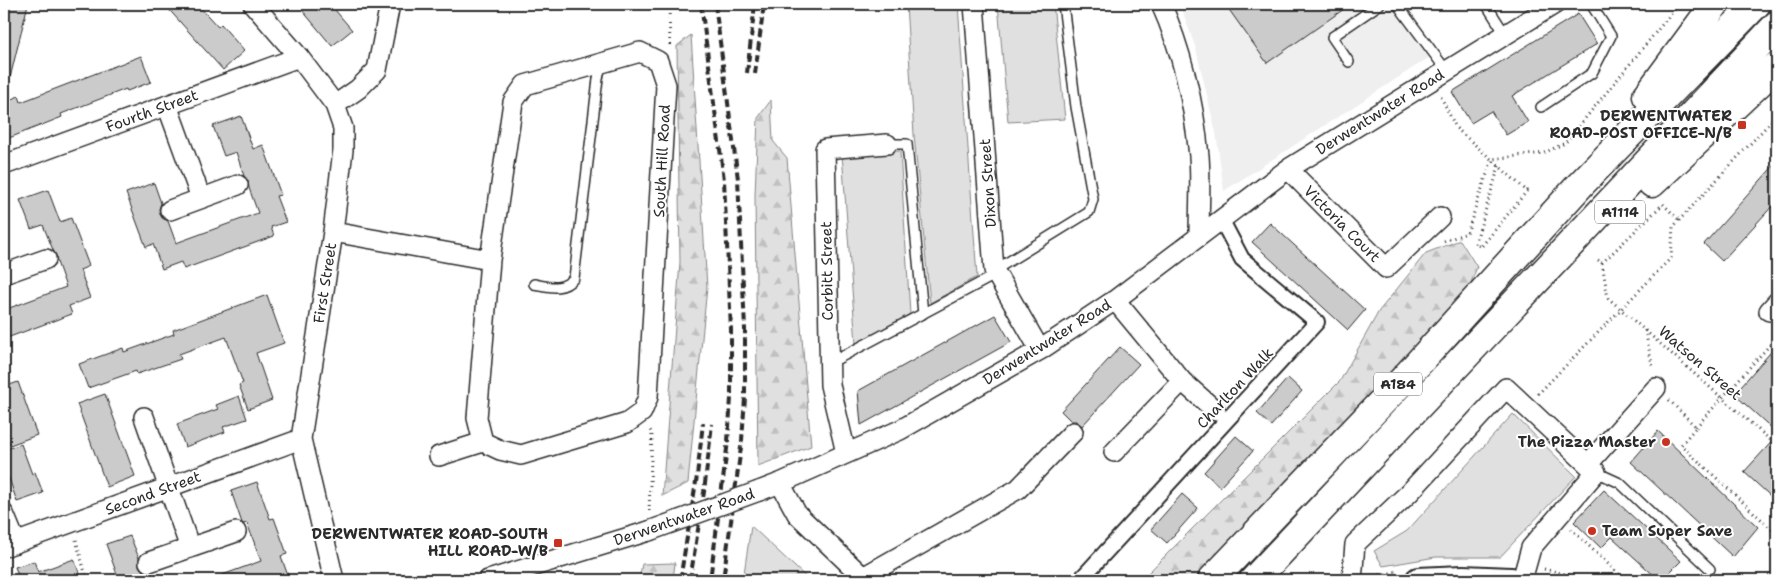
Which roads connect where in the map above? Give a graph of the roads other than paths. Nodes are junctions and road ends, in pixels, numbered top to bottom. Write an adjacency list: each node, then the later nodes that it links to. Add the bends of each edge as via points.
1 (253, 4): 15 (street, First Street)
2 (390, 4): 21 (street, via 376,70 358,89)
3 (974, 4): 36 (street, Dixon Street)
4 (1063, 4): 36 (lane, via 1076,107 1094,199 1089,212)
5 (1161, 4): 33 (street, via 1186,78 1199,156)
6 (1380, 4): 16 (lane, via 1332,37)
7 (1397, 4): 19 (lane)
8 (1486, 4): 14 (lane)
9 (1555, 4): 14 (street, Derwentwater Road)
10 (1592, 4): 22 (lane, via 1611,36 1592,74)
11 (1715, 4): 27 (highway)
12 (1756, 4): 27 (highway, A184)
13 (1777, 26): 42 (highway, A184)
14 (1505, 34): 19 (street, Derwentwater Road)
15 (299, 57): 20 (street, Fourth Street); 21 (street, First Street)
16 (1349, 62)
17 (601, 63): 35 (street, via 525,84 512,102); 38 (lane, via 574,278 561,287); 50 (street, South Hill Road, via 640,52 658,61 666,85 648,397 642,412 627,423 520,455)
18 (1777, 66): 42 (highway, A1114)
19 (1439, 75): 25 (street, Derwentwater Road)
20 (167, 105): 24 (street, Fourth Street); 28 (street)
21 (335, 105): 32 (street, First Street, via 343,128 343,143)
22 (1541, 107)
23 (887, 144): 40 (lane, via 907,144); 43 (street, Corbitt Street, via 825,149)
24 (4, 165)
25 (1288, 169): 30 (street, Derwentwater Road); 31 (street, Victoria Court, via 1386,268)
26 (238, 185): 28 (street)
27 (1580, 185): 67 (highway, A184, via 1404,379)
28 (201, 198): 29 (street)
29 (170, 210)
30 (1221, 220): 33 (street, Derwentwater Road); 66 (street, Charlton Walk, via 1242,259 1317,322)
31 (1434, 223)
32 (333, 232): 35 (street); 49 (street, First Street)
33 (1199, 236): 39 (street, Derwentwater Road)
34 (46, 259): 37 (street)
35 (490, 260): 50 (street, via 477,418)
36 (996, 272): 40 (lane); 41 (street, Dixon Street)
37 (4, 274)
38 (534, 284)
39 (1115, 300): 41 (street, Derwentwater Road); 44 (street)
40 (923, 314): 43 (lane)
41 (1040, 350): 52 (street, Derwentwater Road, via 900,430)
42 (1463, 358): 68 (highway, A184)
43 (828, 364): 52 (street, Corbitt Street)
44 (1182, 381): 46 (street); 51 (street)
45 (1656, 388): 54 (street)
46 (1216, 411)
47 (144, 417): 56 (street)
48 (1073, 432): 63 (street, via 1018,489)
49 (301, 439): 56 (street, Second Street); 64 (street, First Street)
50 (483, 442): 53 (street)
51 (1114, 452)
52 (846, 454): 55 (street, Derwentwater Road)
53 (439, 456)
54 (1592, 468): 62 (lane, via 1620,483); 69 (street, via 1506,388 1409,493 1355,544); 72 (street, via 1558,517 1531,548)
55 (780, 483): 63 (street, via 797,514); 65 (street, Derwentwater Road, bridge, via 649,531)
56 (169, 487): 59 (street, Second Street); 60 (street)
57 (4, 514): 59 (street)
58 (236, 532): 60 (street)
59 (10, 545)
60 (190, 548): 61 (street)
61 (149, 562)
62 (1710, 569)
63 (865, 579)
64 (334, 580)
65 (488, 580)
66 (1080, 580)
67 (1212, 580)
68 (1254, 580)
69 (1352, 580)
70 (1418, 580): 71 (street)
71 (1512, 580)
72 (1522, 580)

